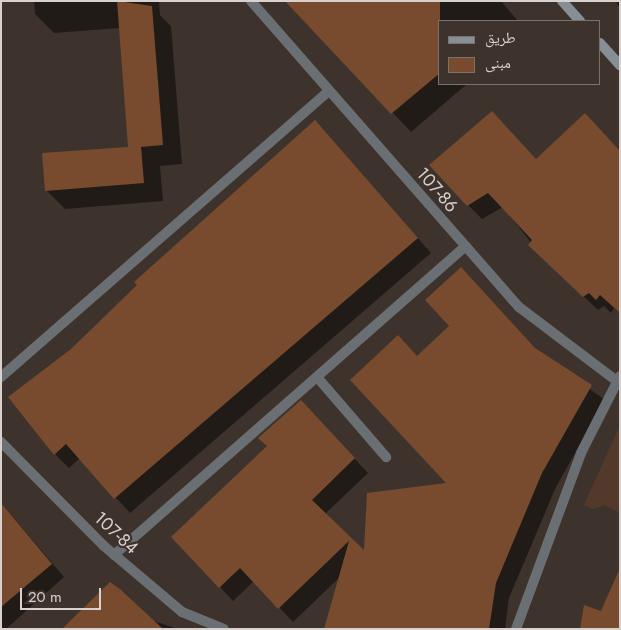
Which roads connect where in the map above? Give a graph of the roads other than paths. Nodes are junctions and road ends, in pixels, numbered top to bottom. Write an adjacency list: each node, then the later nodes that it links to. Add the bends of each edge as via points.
1 (251, 1): 6 (street, 107-86)
2 (562, 1): 3 (main road)
3 (579, 20)
4 (601, 44): 5 (main road)
5 (620, 65)
6 (329, 91): 7 (street, 107-86); 8 (street)
7 (466, 246): 9 (street); 10 (street, 107-86, via 519,307)
8 (1, 377)
9 (317, 377): 12 (street); 13 (street)
10 (618, 378): 15 (street, via 581,453)
11 (1, 442): 13 (street, 107-84)
12 (386, 457)
13 (114, 555): 14 (street, 107-84, via 182,612)
14 (224, 629)
15 (516, 629)

